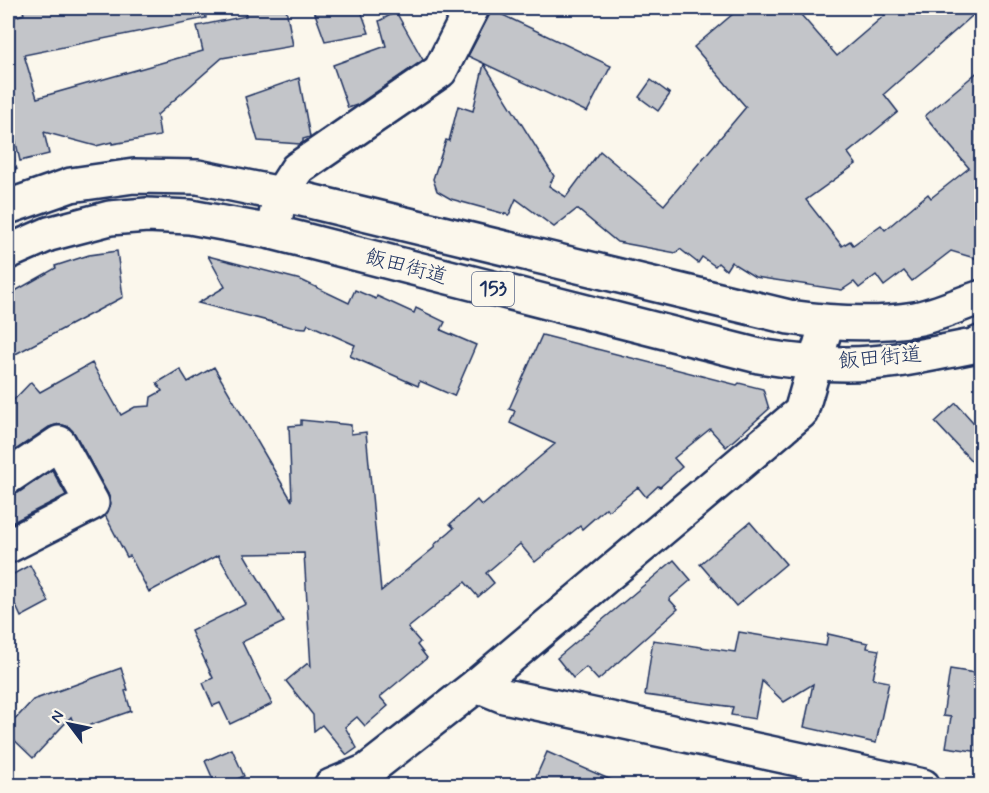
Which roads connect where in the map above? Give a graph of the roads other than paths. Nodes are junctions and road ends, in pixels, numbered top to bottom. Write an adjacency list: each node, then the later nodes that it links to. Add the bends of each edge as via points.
1 (472, 8): 3 (main road, via 440,71 297,169)
2 (13, 193): 3 (main road, 飯田街道 / 153, via 134,176 198,177)
3 (280, 194): 4 (main road); 7 (main road, 飯田街道 / 153, via 789,317)
4 (272, 232): 5 (main road, 飯田街道 / 153, via 190,217 110,218 49,234); 9 (main road, 飯田街道 / 153, via 759,356)
5 (8, 252)
6 (981, 297): 7 (main road, 飯田街道 / 153, via 917,319)
7 (827, 322): 9 (main road)
8 (981, 342): 9 (main road, 飯田街道 / 153, via 872,363)
9 (815, 363): 12 (main road, via 801,412)
10 (8, 477): 11 (main road, via 59,443 92,503)
11 (8, 546)
12 (477, 685): 13 (main road, via 367,771); 14 (main road, via 504,696)
13 (331, 786)
14 (923, 786)

